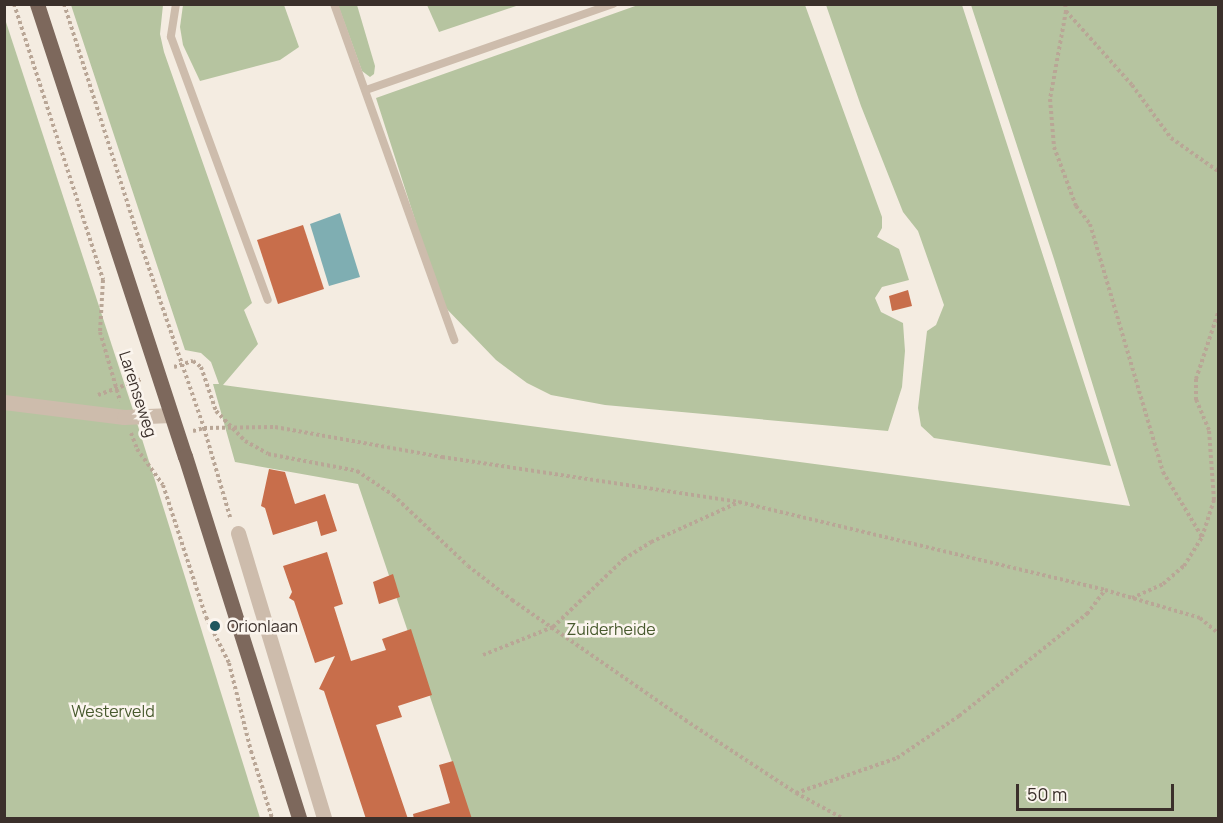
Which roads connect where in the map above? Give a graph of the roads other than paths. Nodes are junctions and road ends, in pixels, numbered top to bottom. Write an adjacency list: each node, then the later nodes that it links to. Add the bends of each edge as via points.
1 (37, 4): 9 (main road, Larenseweg)
2 (176, 4): 6 (lane, via 171,37)
3 (334, 4): 5 (lane)
4 (612, 4): 5 (lane)
5 (366, 90): 7 (lane)
6 (268, 300)
7 (454, 340)
8 (4, 402): 9 (street, via 124,417)
9 (171, 415): 11 (main road, Larenseweg)
10 (238, 533): 12 (street)
11 (299, 819)
12 (324, 819)

